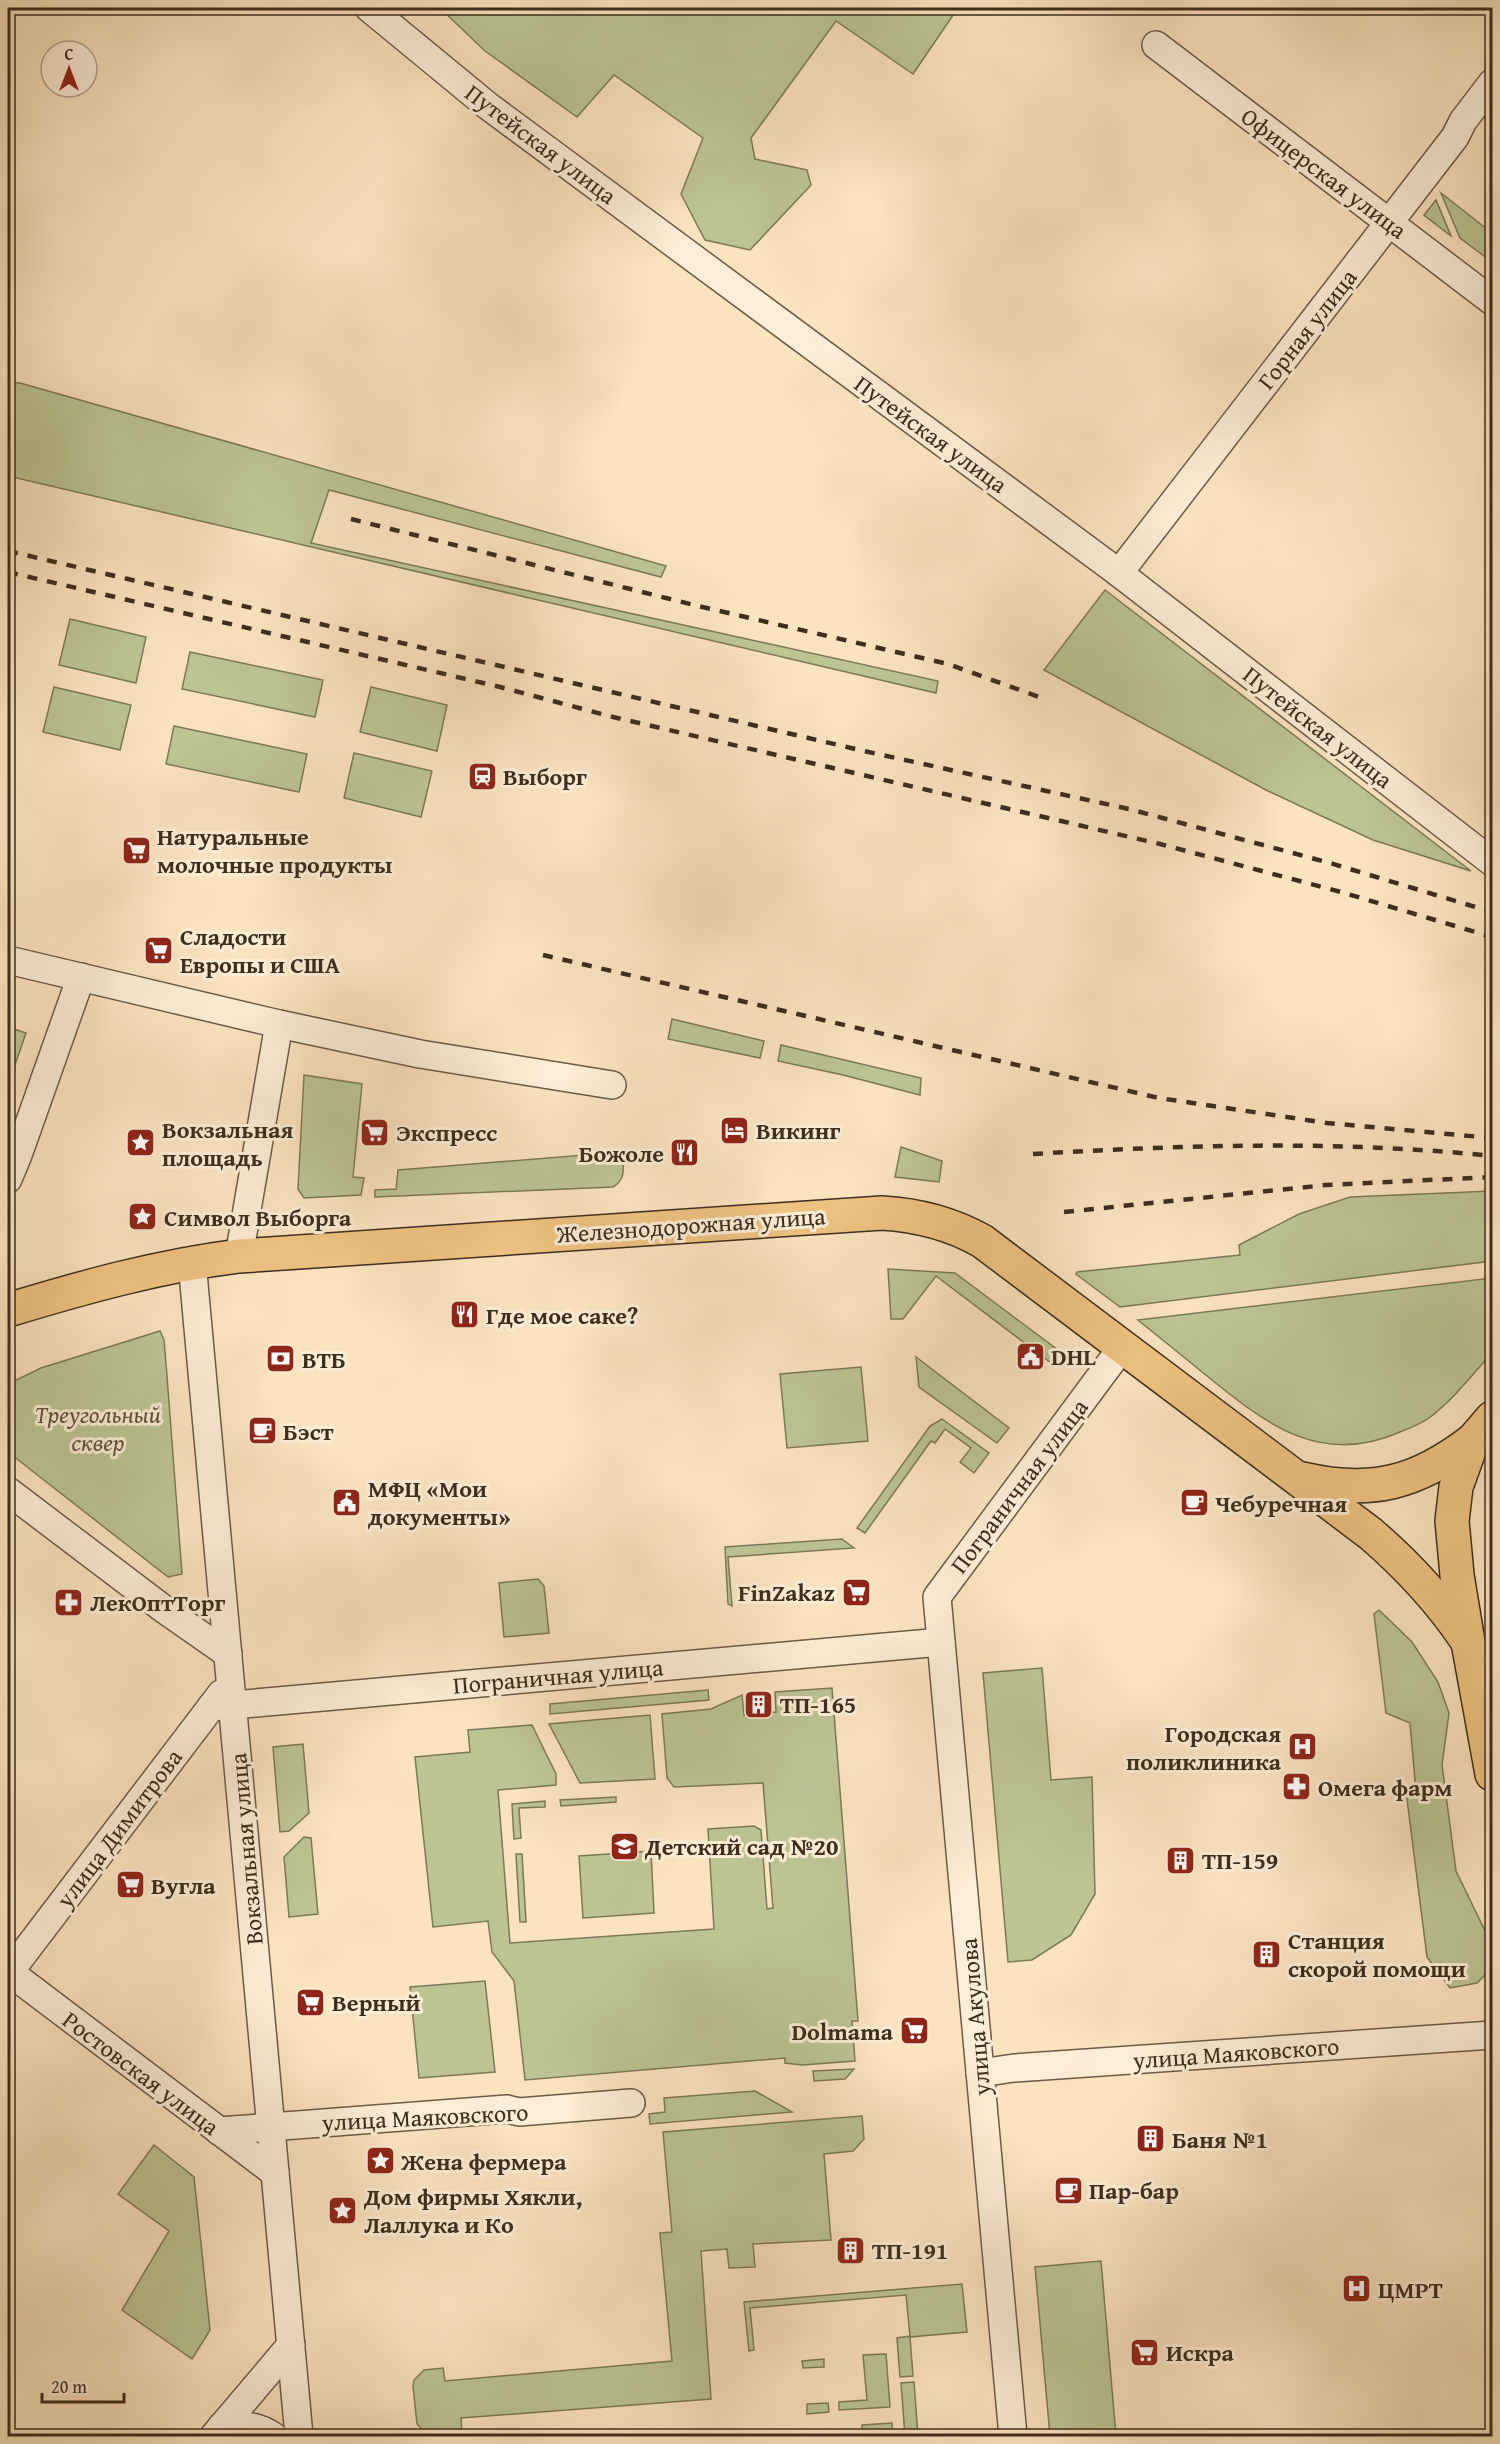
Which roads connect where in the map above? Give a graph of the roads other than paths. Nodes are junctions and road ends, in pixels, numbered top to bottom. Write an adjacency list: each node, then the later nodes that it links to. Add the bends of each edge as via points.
1 (369, 8): 6 (street, Путейская улица, via 488,106)
2 (1156, 45): 4 (street, Офицерская улица)
3 (1492, 83): 4 (street, Горная улица)
4 (1389, 222): 5 (street, Офицерская улица); 6 (street, Горная улица)
5 (1492, 301)
6 (1119, 573): 7 (street, Путейская улица)
7 (1492, 862)
8 (8, 960): 9 (street)
9 (81, 977): 10 (street); 12 (street)
10 (279, 1024): 11 (street, via 420,1054); 13 (street)
11 (612, 1085)
12 (8, 1179)
13 (239, 1256): 14 (main road, Железнодорожная улица); 16 (main road, Железнодорожная улица, via 694,1224 905,1214 941,1222 982,1241)
14 (192, 1262): 15 (main road, Железнодорожная улица, via 126,1275); 23 (street, Вокзальная улица)
15 (8, 1310)
16 (1123, 1346): 18 (main road, Железнодорожная улица); 20 (street, Пограничная улица)
17 (1483, 1429): 18 (main road, Железнодорожная улица, via 1447,1460 1394,1482 1333,1485); 22 (main road, via 1456,1487 1452,1521)
18 (1299, 1478): 22 (main road, Железнодорожная улица, via 1402,1560 1432,1592)
19 (8, 1491): 23 (street)
20 (937, 1597): 21 (street, улица Акулова)
21 (941, 1642): 24 (street, Пограничная улица); 28 (street, улица Акулова)
22 (1467, 1642): 25 (main road)
23 (228, 1654): 24 (street, Вокзальная улица)
24 (225, 1698): 26 (street, улица Димитрова); 30 (street, Вокзальная улица)
25 (1492, 1774)
26 (8, 1973): 31 (street, Ростовская улица)
27 (1492, 2035): 28 (street, улица Маяковского)
28 (980, 2073): 37 (street, улица Акулова)
29 (631, 2103): 30 (street, улица Маяковского)
30 (271, 2127): 31 (street, улица Маяковского); 32 (street, Вокзальная улица)
31 (219, 2131): 32 (street, Ростовская улица)
32 (275, 2173): 33 (street, Вокзальная улица)
33 (291, 2345): 34 (street); 36 (street, Вокзальная улица)
34 (218, 2431): 35 (street, via 244,2425)
35 (273, 2436)
36 (300, 2436)
37 (1013, 2436)

